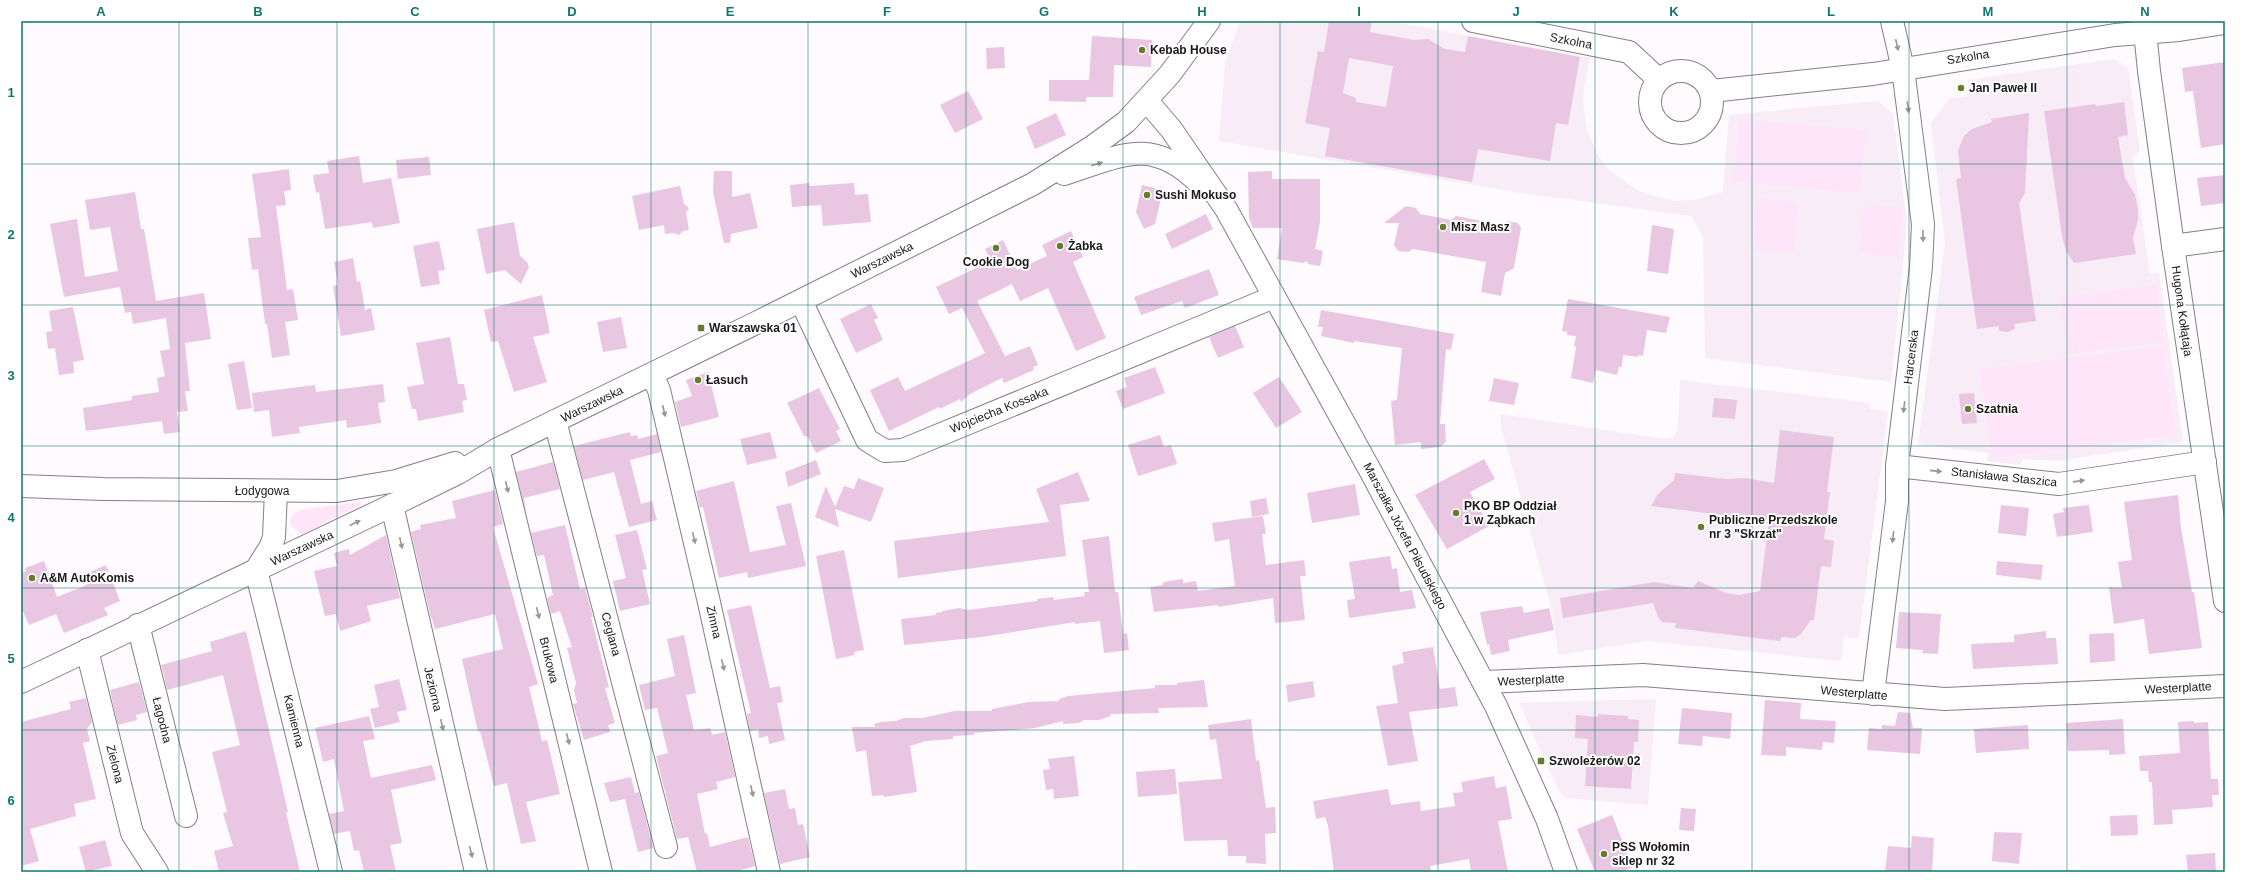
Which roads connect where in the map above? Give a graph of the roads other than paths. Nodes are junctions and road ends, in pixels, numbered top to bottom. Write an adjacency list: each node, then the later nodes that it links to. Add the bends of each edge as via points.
1 (1210, 21): 9 (street)
2 (1473, 21): 7 (street, Szkolna, via 1629,52)
3 (1892, 21): 6 (street, Harcerska, one-way to 6)
4 (2225, 23): 5 (street, Szkolna)
5 (2144, 27): 6 (street, Szkolna); 13 (street, Hugona Kołłątaja)
6 (1903, 69): 8 (street, Szkolna); 20 (street, Harcerska, one-way to 20, via 1921,204 1923,246)
7 (1659, 80): 8 (street, via 1675,72 1692,73 1703,80); 8 (street, via 1651,96 1651,109 1656,121 1671,131 1688,132 1703,124 1712,109)
8 (1711, 91)
9 (1148, 101): 10 (street, Warszawska, via 1092,148); 11 (street, Marszałka Józefa Piłsudskiego, via 1171,129)
10 (1033, 184): 11 (street, Marszałka Józefa Piłsudskiego, one-way to 11, via 1124,155 1149,154 1179,165); 15 (street, Warszawska)
11 (1226, 209): 14 (street, Marszałka Józefa Piłsudskiego)
12 (2225, 239): 13 (street)
13 (2173, 246): 19 (street, Hugona Kołłątaja)
14 (1274, 297): 15 (street, Wojciecha Kossaka, via 903,450 885,451 867,440); 29 (street, Marszałka Józefa Piłsudskiego)
15 (801, 301): 16 (street, Warszawska)
16 (652, 375): 17 (street, Warszawska); 38 (street, Zimna, one-way to 38, via 659,390)
17 (555, 421): 18 (street, Warszawska); 33 (street, Ceglana)
18 (498, 449): 22 (street, Łodygowa, via 396,481 337,491); 23 (street, Warszawska, via 458,474); 37 (street, Brukowa, one-way to 37)
19 (2205, 462): 20 (street, Stanisława Staszica, one-way to 19, via 2058,484); 25 (street, Hugona Kołłątaja)
20 (1897, 466): 31 (street, Harcerska, one-way to 31, via 1897,501)
21 (21, 486): 22 (street, Łodygowa)
22 (276, 491): 24 (street, via 274,537)
23 (392, 505): 24 (street, Warszawska, one-way to 23); 36 (street, Jeziorna, one-way to 36)
24 (256, 570): 26 (street, Warszawska); 35 (street, Kamienna)
25 (2225, 600)
26 (138, 625): 27 (street, Warszawska); 32 (street, Łagodna)
27 (87, 650): 28 (street, Warszawska); 34 (street, Zielona, via 132,833)
28 (21, 682)
29 (1484, 682): 31 (street, Westerplatte, via 1643,675); 39 (street, Marszałka Józefa Piłsudskiego, via 1529,776)
30 (2225, 686): 31 (street, Westerplatte, via 1945,699)
31 (1873, 694)
32 (186, 816)
33 (666, 847)
34 (157, 872)
35 (331, 872)
36 (476, 872)
37 (601, 872)
38 (769, 872)
39 (1566, 872)

